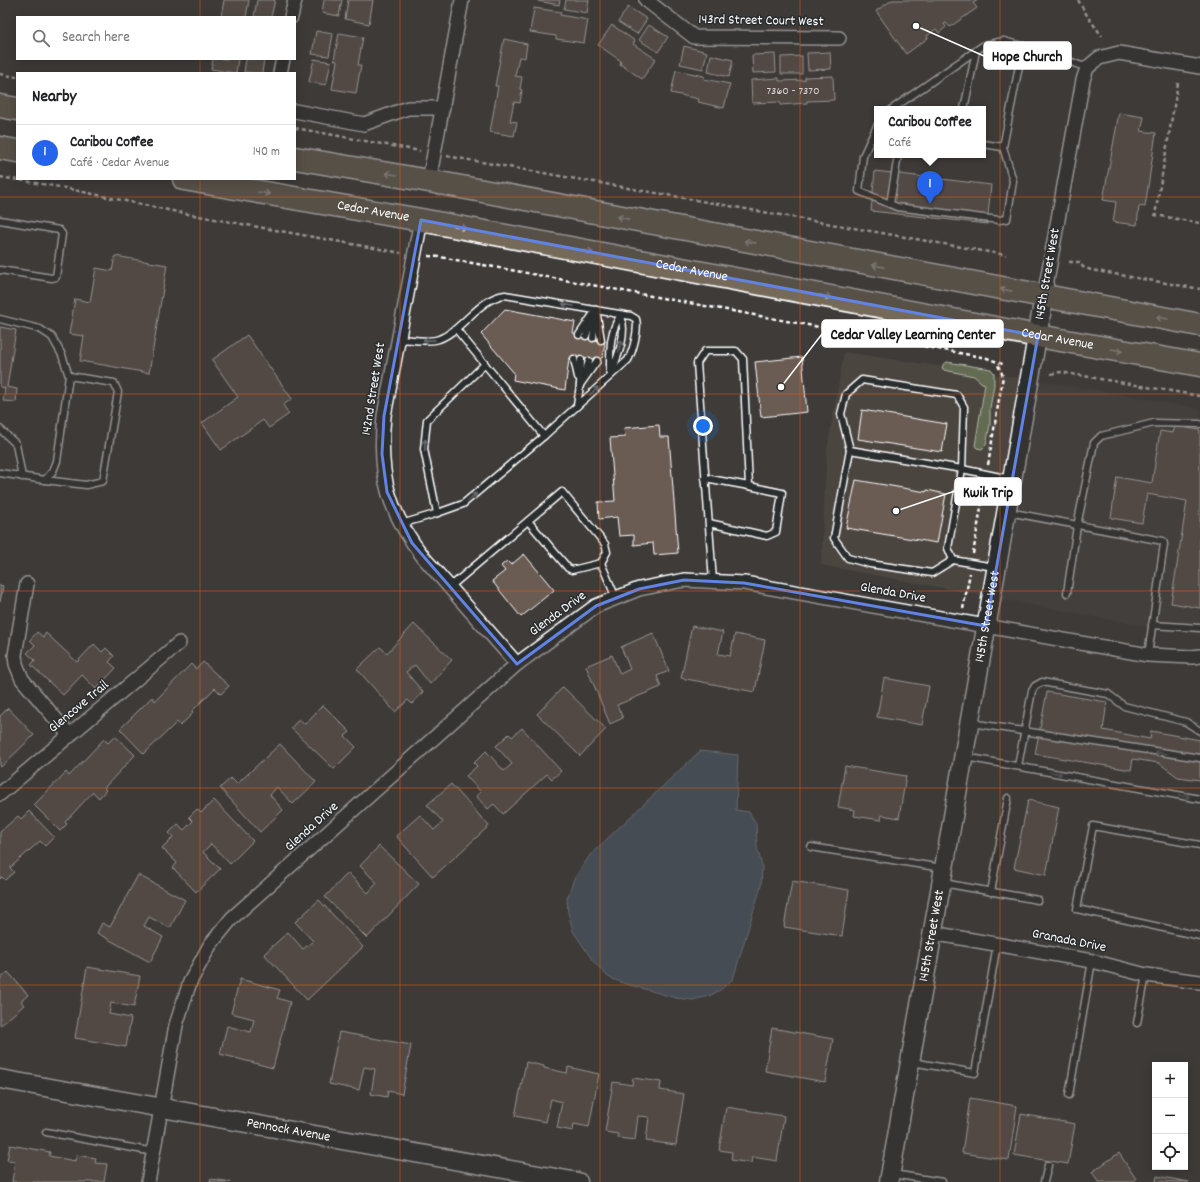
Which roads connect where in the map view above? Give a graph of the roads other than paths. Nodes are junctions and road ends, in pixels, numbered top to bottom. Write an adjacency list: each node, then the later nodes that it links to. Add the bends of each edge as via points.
1 (295, 0): 4 (street)
2 (462, 0): 15 (street)
3 (646, 0): 5 (street, 143rd Street Court West, via 694,37)
4 (291, 16)
5 (839, 38)
6 (1024, 46): 7 (lane, via 1004,41 984,45); 10 (lane); 22 (lane)
7 (976, 51): 13 (lane); 14 (lane)
8 (283, 60): 11 (street)
9 (1200, 67): 10 (street, via 1119,53 1099,58)
10 (1087, 68): 33 (street, 145th Street West)
11 (280, 72)
12 (0, 106): 16 (highway)
13 (896, 106)
14 (965, 106)
15 (443, 108): 17 (street, via 408,108 364,124); 28 (street)
16 (16, 109)
17 (296, 111)
18 (0, 118): 19 (highway)
19 (16, 118)
20 (874, 132): 29 (lane, via 863,156 859,191)
21 (986, 144): 22 (lane)
22 (1003, 147): 29 (lane, via 1013,181 1007,219 897,207)
23 (0, 148): 24 (highway)
24 (16, 150)
25 (296, 158): 28 (highway, one-way to 25)
26 (898, 158): 29 (lane)
27 (190, 180): 31 (highway, Cedar Avenue, one-way to 31)
28 (429, 181): 33 (highway, one-way to 28)
29 (890, 204)
30 (0, 220): 32 (lane, via 59,230 62,234 56,277)
31 (421, 220): 41 (highway, Cedar Avenue, one-way to 41); 42 (street, 142nd Street West)
32 (0, 270)
33 (1044, 297): 37 (highway, one-way to 33); 41 (street, 145th Street West)
34 (596, 310): 35 (lane); 38 (lane, one-way to 38, via 505,294 497,295); 39 (lane); 40 (lane); 43 (lane); 44 (lane)
35 (621, 315): 52 (lane, one-way to 35, via 620,349 624,324); 52 (lane, via 614,324 610,348); 52 (lane, via 636,319 632,354)
36 (0, 319): 51 (lane, via 40,329 52,337 62,355)
37 (1200, 325)
38 (456, 329): 42 (lane, one-way to 42, via 434,341); 49 (lane)
39 (579, 335)
40 (586, 336)
41 (1038, 336): 50 (highway, Cedar Avenue, one-way to 50); 63 (street, 145th Street West)
42 (399, 338): 70 (street, 142nd Street West, via 384,416 382,454 387,492)
43 (593, 338)
44 (601, 340)
45 (574, 359): 53 (lane)
46 (581, 360): 53 (lane)
47 (597, 361): 53 (lane)
48 (589, 362): 53 (lane)
49 (485, 364): 57 (lane); 67 (lane, one-way to 49, via 424,449 427,420)
50 (1200, 365)
51 (68, 376): 64 (lane, via 57,461); 64 (lane, via 114,383 118,392 103,481 86,485)
52 (610, 377): 54 (lane, one-way to 52)
53 (580, 385): 54 (lane)
54 (577, 406): 57 (lane)
55 (1200, 424): 71 (lane, via 1154,423 1101,436 1094,443)
56 (0, 429): 61 (lane, via 16,444)
57 (544, 436): 67 (lane, one-way to 57, via 463,504)
58 (850, 450): 59 (lane); 59 (lane, via 841,414 846,394 862,380 957,395 964,407); 72 (lane, via 834,538 848,558 870,564 932,573)
59 (962, 469): 63 (lane); 72 (lane, via 948,548)
60 (0, 473): 61 (lane)
61 (22, 477): 64 (lane)
62 (705, 478): 65 (lane); 65 (lane, via 697,362 705,351 736,351 743,359); 69 (lane)
63 (1012, 479): 66 (street, 145th Street West)
64 (45, 480)
65 (749, 486): 69 (lane, via 782,493 776,532 767,536)
66 (1007, 512): 71 (lane); 74 (street, 145th Street West)
67 (437, 513): 70 (lane)
68 (528, 521): 73 (lane, via 568,568 572,570); 73 (lane, via 562,492 605,544 607,552); 77 (lane)
69 (709, 523): 75 (lane)
70 (400, 524): 77 (street, 142nd Street West, via 412,543)
71 (1077, 526): 78 (lane); 80 (lane, via 1163,541)
72 (953, 560): 74 (lane)
73 (601, 563): 79 (lane)
74 (996, 568): 81 (street, 145th Street West)
75 (713, 582): 79 (street, Glenda Drive, via 684,580 638,589); 81 (street, Glenda Drive, via 744,582)
76 (27, 584): 90 (street, via 15,655 16,664 22,679)
77 (450, 587): 86 (street, 142nd Street West)
78 (1067, 593)
79 (616, 598): 86 (street, Glenda Drive, via 596,606)
80 (1152, 624): 82 (lane); 84 (lane)
81 (986, 626): 84 (street, Glenda Drive); 87 (street, 145th Street West)
82 (1200, 628)
83 (179, 643): 90 (street, Glencove Trail)
84 (1148, 655): 85 (street, Glenda Drive)
85 (1200, 656)
86 (517, 664): 112 (street, Glenda Drive, via 232,918 215,940 190,982 176,1025)
87 (969, 722): 89 (lane); 91 (street, 145th Street West)
88 (1200, 731): 89 (lane, via 1186,722 1124,706 1108,694 1042,682 1032,691)
89 (1024, 732): 92 (lane, one-way to 89); 93 (lane)
90 (70, 736): 94 (street, Glencove Trail)
91 (963, 756): 93 (lane); 99 (street, 145th Street West)
92 (1200, 758)
93 (1018, 766): 96 (lane, one-way to 96)
94 (0, 794)
95 (1008, 798): 100 (lane)
96 (1200, 799)
97 (1200, 845): 103 (lane, via 1093,826 1077,909)
98 (811, 847): 99 (lane)
99 (942, 876): 100 (lane); 102 (street, 145th Street West)
100 (991, 892): 101 (lane)
101 (1038, 900)
102 (932, 932): 104 (street, Granada Drive); 109 (street, 145th Street West)
103 (1200, 936)
104 (997, 944): 105 (street, Granada Drive); 109 (lane, via 975,1073)
105 (1092, 961): 106 (street, Granada Drive); 111 (lane)
106 (1146, 975): 107 (street, Granada Drive); 108 (lane)
107 (1200, 982)
108 (1137, 1023)
109 (910, 1062): 116 (street, 145th Street West)
110 (0, 1079): 112 (street, Pennock Avenue)
111 (1069, 1095)
112 (162, 1108): 114 (street, Glenda Drive); 118 (street, Pennock Avenue)
113 (46, 1132): 114 (lane)
114 (154, 1152): 117 (street, Glenda Drive)
115 (1048, 1165): 120 (lane)
116 (890, 1178): 119 (lane)
117 (148, 1182)
118 (578, 1182)
119 (942, 1182)
120 (1044, 1182)

